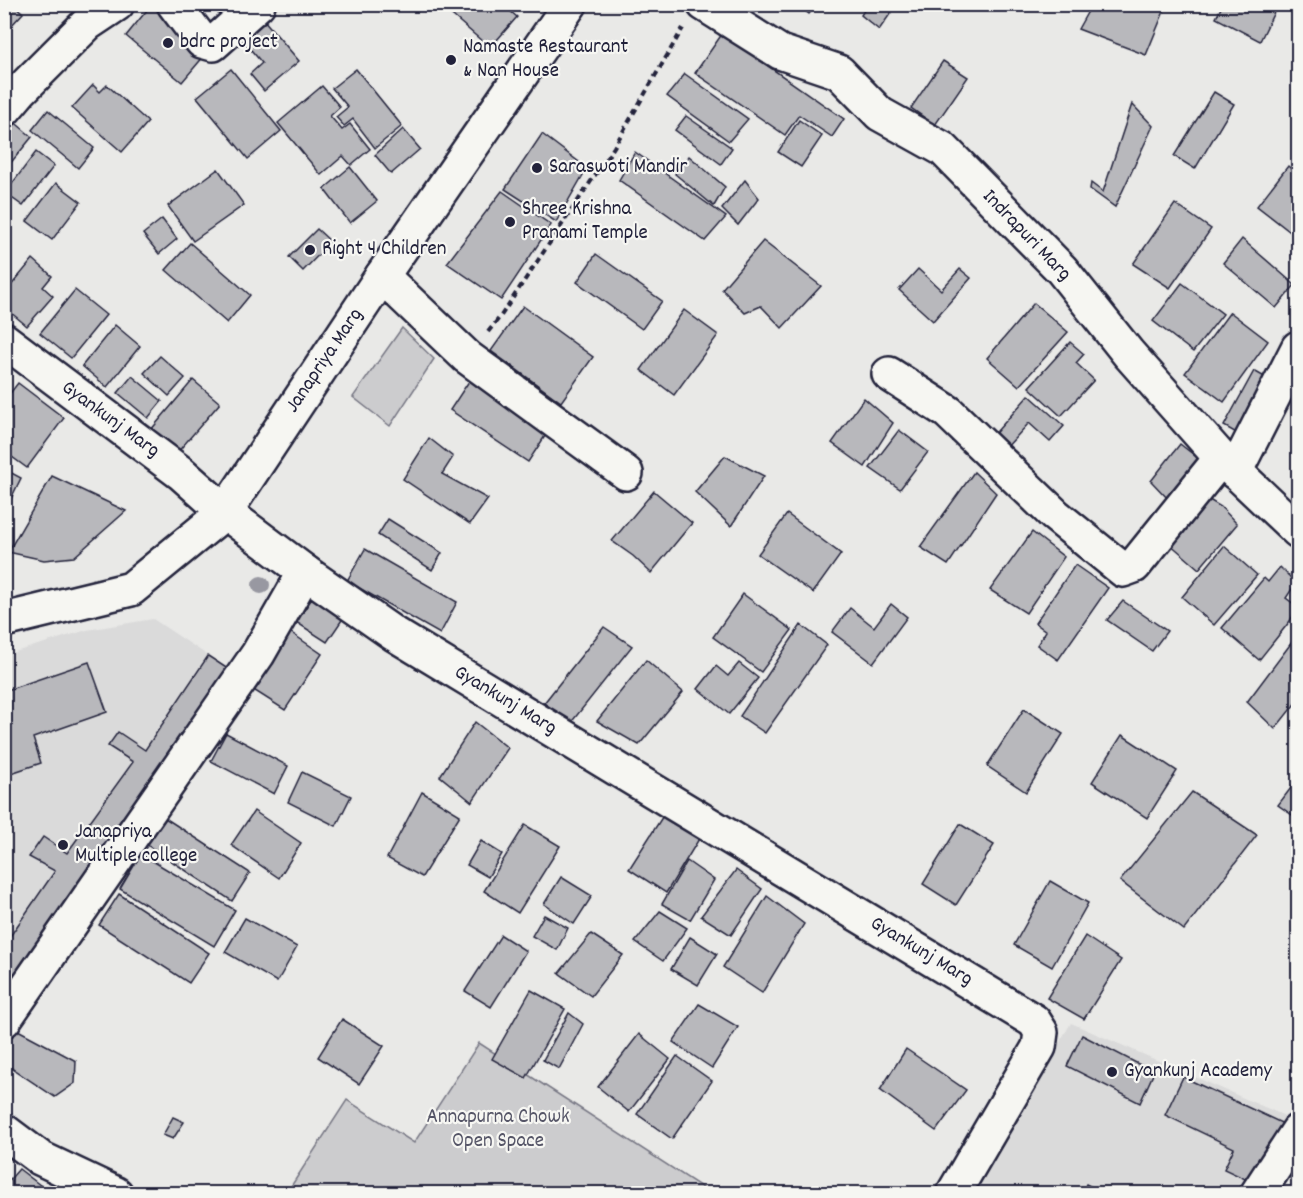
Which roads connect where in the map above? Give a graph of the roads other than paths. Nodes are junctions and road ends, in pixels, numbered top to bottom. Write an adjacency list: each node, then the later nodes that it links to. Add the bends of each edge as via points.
1 (117, 4): 6 (street, via 87,24)
2 (174, 4): 3 (street, via 202,41 213,44)
3 (258, 4)
4 (570, 4): 7 (street, Janapriya Marg)
5 (695, 15): 11 (street, Indrapuri Marg, via 780,52 839,72 880,114 943,149 1062,270 1128,353)
6 (4, 110)
7 (381, 276): 12 (street, via 467,357); 13 (street, Janapriya Marg)
8 (4, 340): 13 (street, Gyankunj Marg, via 181,473)
9 (1299, 348): 11 (street)
10 (889, 374): 11 (street, via 948,412 1055,515 1123,570 1134,566)
11 (1228, 465): 14 (street, Indrapuri Marg)
12 (626, 473)
13 (225, 512): 15 (street, Gyankunj Marg); 16 (street, Janapriya Marg, via 131,589)
14 (1299, 531)
15 (305, 572): 17 (street, via 252,663); 21 (street, Gyankunj Marg, via 394,634 1034,1021 1041,1032 1040,1047)
16 (4, 620)
17 (4, 1020)
18 (4, 1131): 20 (street, via 40,1158)
19 (1299, 1131): 22 (street)
20 (116, 1194)
21 (953, 1194)
22 (1257, 1194)

